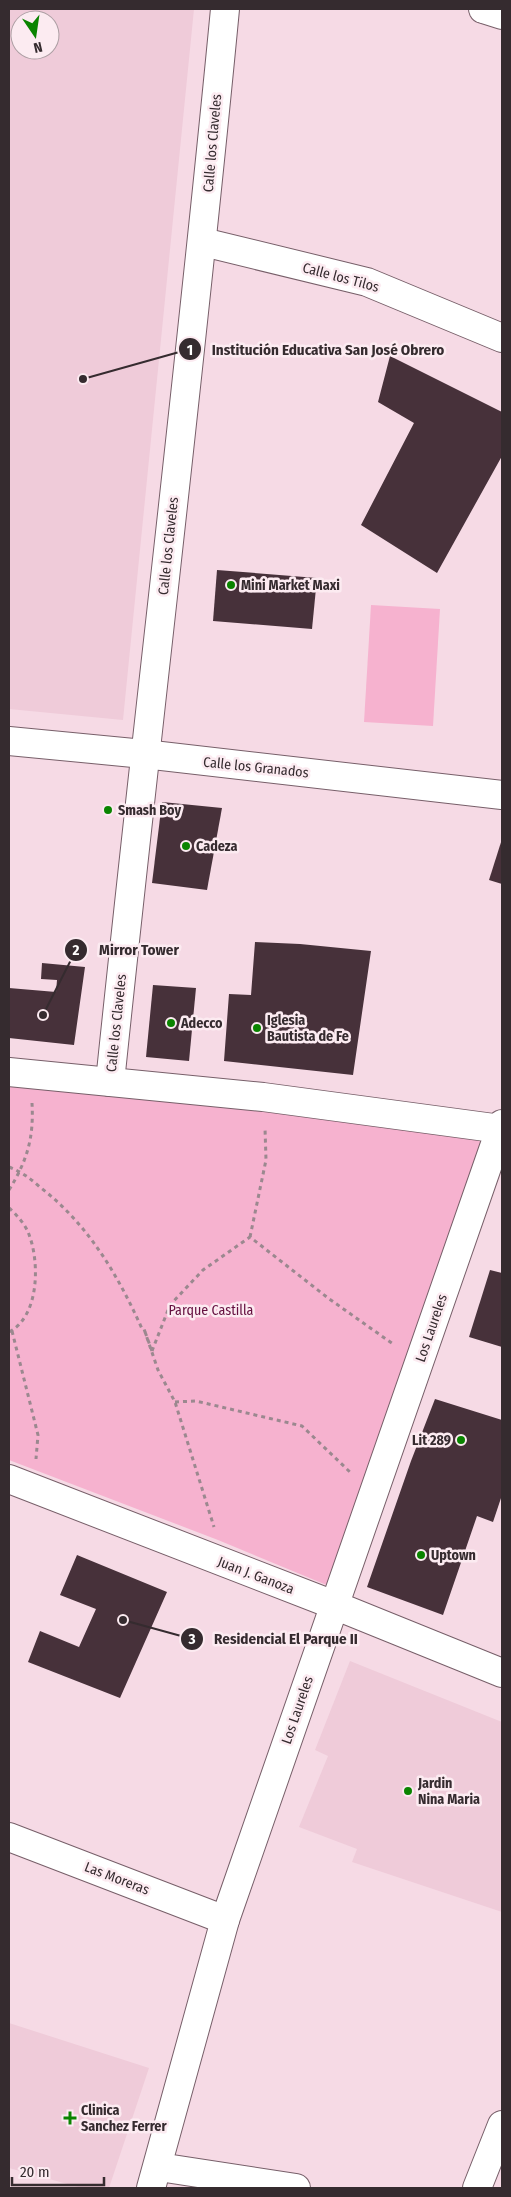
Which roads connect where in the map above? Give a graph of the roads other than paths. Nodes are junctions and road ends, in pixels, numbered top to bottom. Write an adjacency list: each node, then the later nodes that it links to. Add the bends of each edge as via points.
1 (225, 9): 4 (street, Calle los Claveles)
2 (483, 9): 3 (street)
3 (502, 15)
4 (203, 242): 5 (street, Calle los Tilos, via 368,282); 7 (street, Calle los Claveles)
5 (502, 338)
6 (9, 741): 7 (street, Calle los Granados)
7 (144, 754): 8 (street, Calle los Granados); 10 (street, Calle los Claveles)
8 (502, 795)
9 (20, 1074): 10 (street)
10 (110, 1082): 11 (street, via 263,1097)
11 (501, 1127): 13 (street, Los Laureles)
12 (21, 1484): 13 (street, Juan J. Ganoza)
13 (334, 1605): 14 (street, Juan J. Ganoza); 16 (street, Los Laureles)
14 (502, 1673)
15 (9, 1837): 16 (street, Las Moreras)
16 (225, 1920): 18 (street, Los Laureles)
17 (502, 2125): 20 (street)
18 (155, 2178): 19 (street)
19 (296, 2188)
20 (477, 2188)

